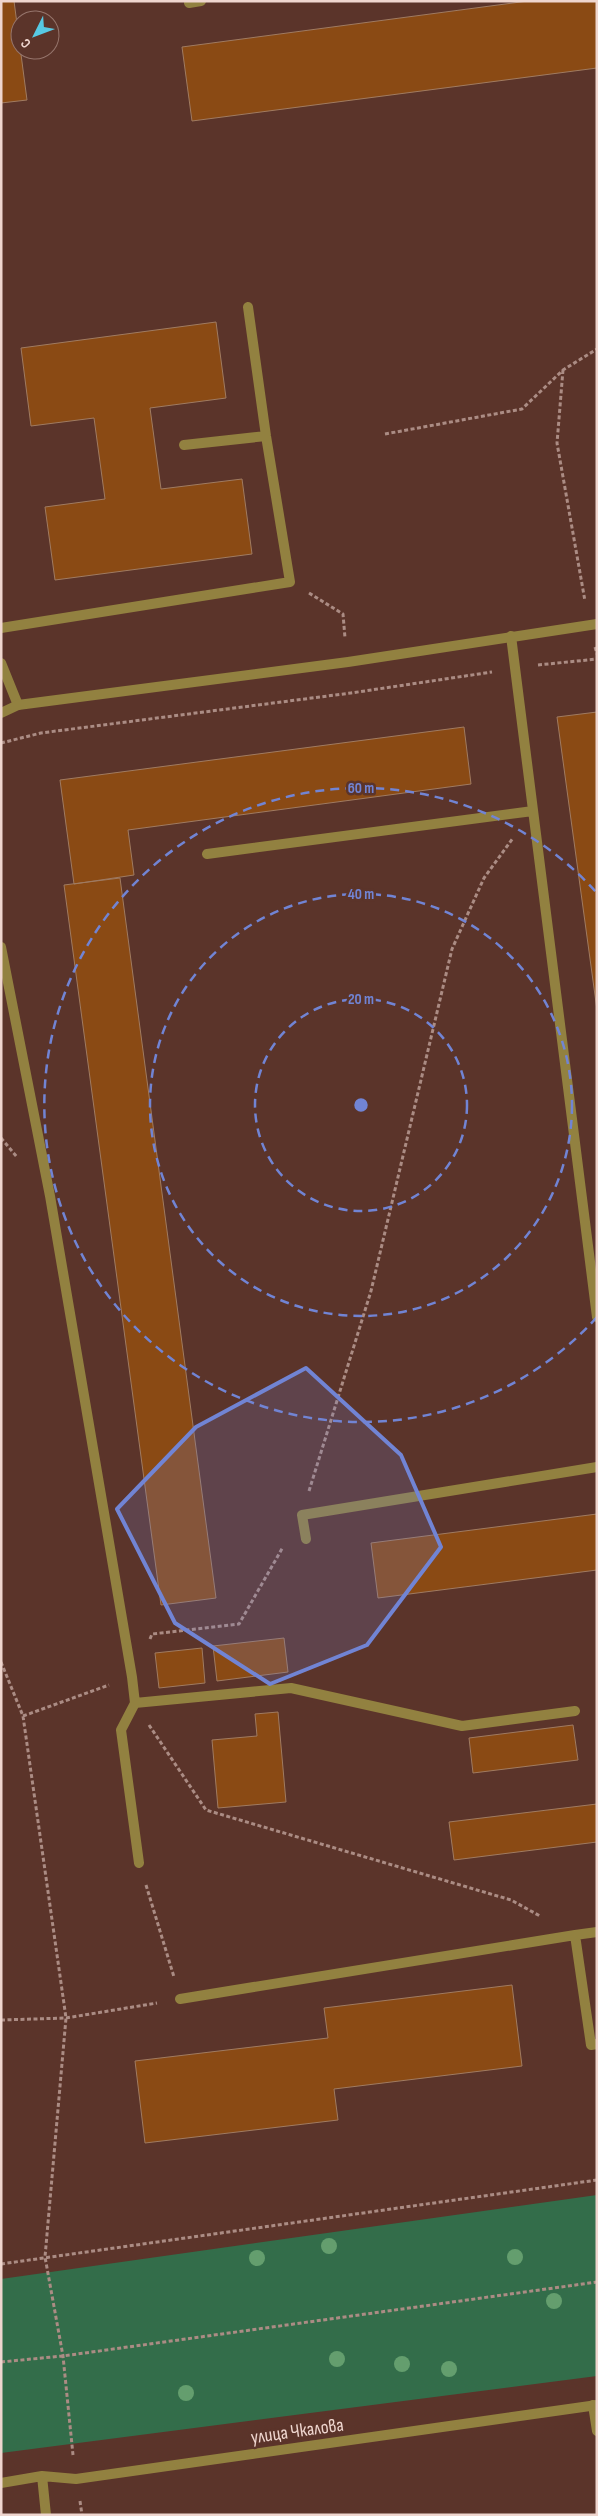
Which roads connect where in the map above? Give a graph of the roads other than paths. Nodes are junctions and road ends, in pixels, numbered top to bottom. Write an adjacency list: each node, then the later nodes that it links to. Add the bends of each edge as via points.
1 (200, 1): 2 (street)
2 (189, 3)
3 (248, 307): 4 (street)
4 (266, 436): 5 (street); 7 (street, via 290,582)
5 (184, 446)
6 (593, 624): 8 (street)
7 (1, 628)
8 (511, 636): 10 (street, via 348,662); 12 (street)
9 (1, 662): 10 (street)
10 (18, 705): 11 (street)
11 (1, 713)
12 (533, 811): 13 (street); 15 (street)
13 (207, 854)
14 (1, 947): 18 (street, via 50,1196)
15 (597, 1317)
16 (597, 1467): 17 (street, via 302,1515)
17 (306, 1539)
18 (135, 1704): 19 (street, via 291,1688 462,1726); 20 (street, via 121,1730)
19 (575, 1711)
20 (139, 1863)
21 (597, 1932): 22 (street)
22 (575, 1935): 23 (street); 24 (street, via 591,2044)
23 (180, 1999)
24 (597, 2044)
25 (595, 2405): 26 (street); 27 (street, улица Чкалова, via 76,2479)
26 (597, 2431)
27 (42, 2476): 28 (street, улица Чкалова); 29 (street)
28 (1, 2483)
29 (46, 2515)

